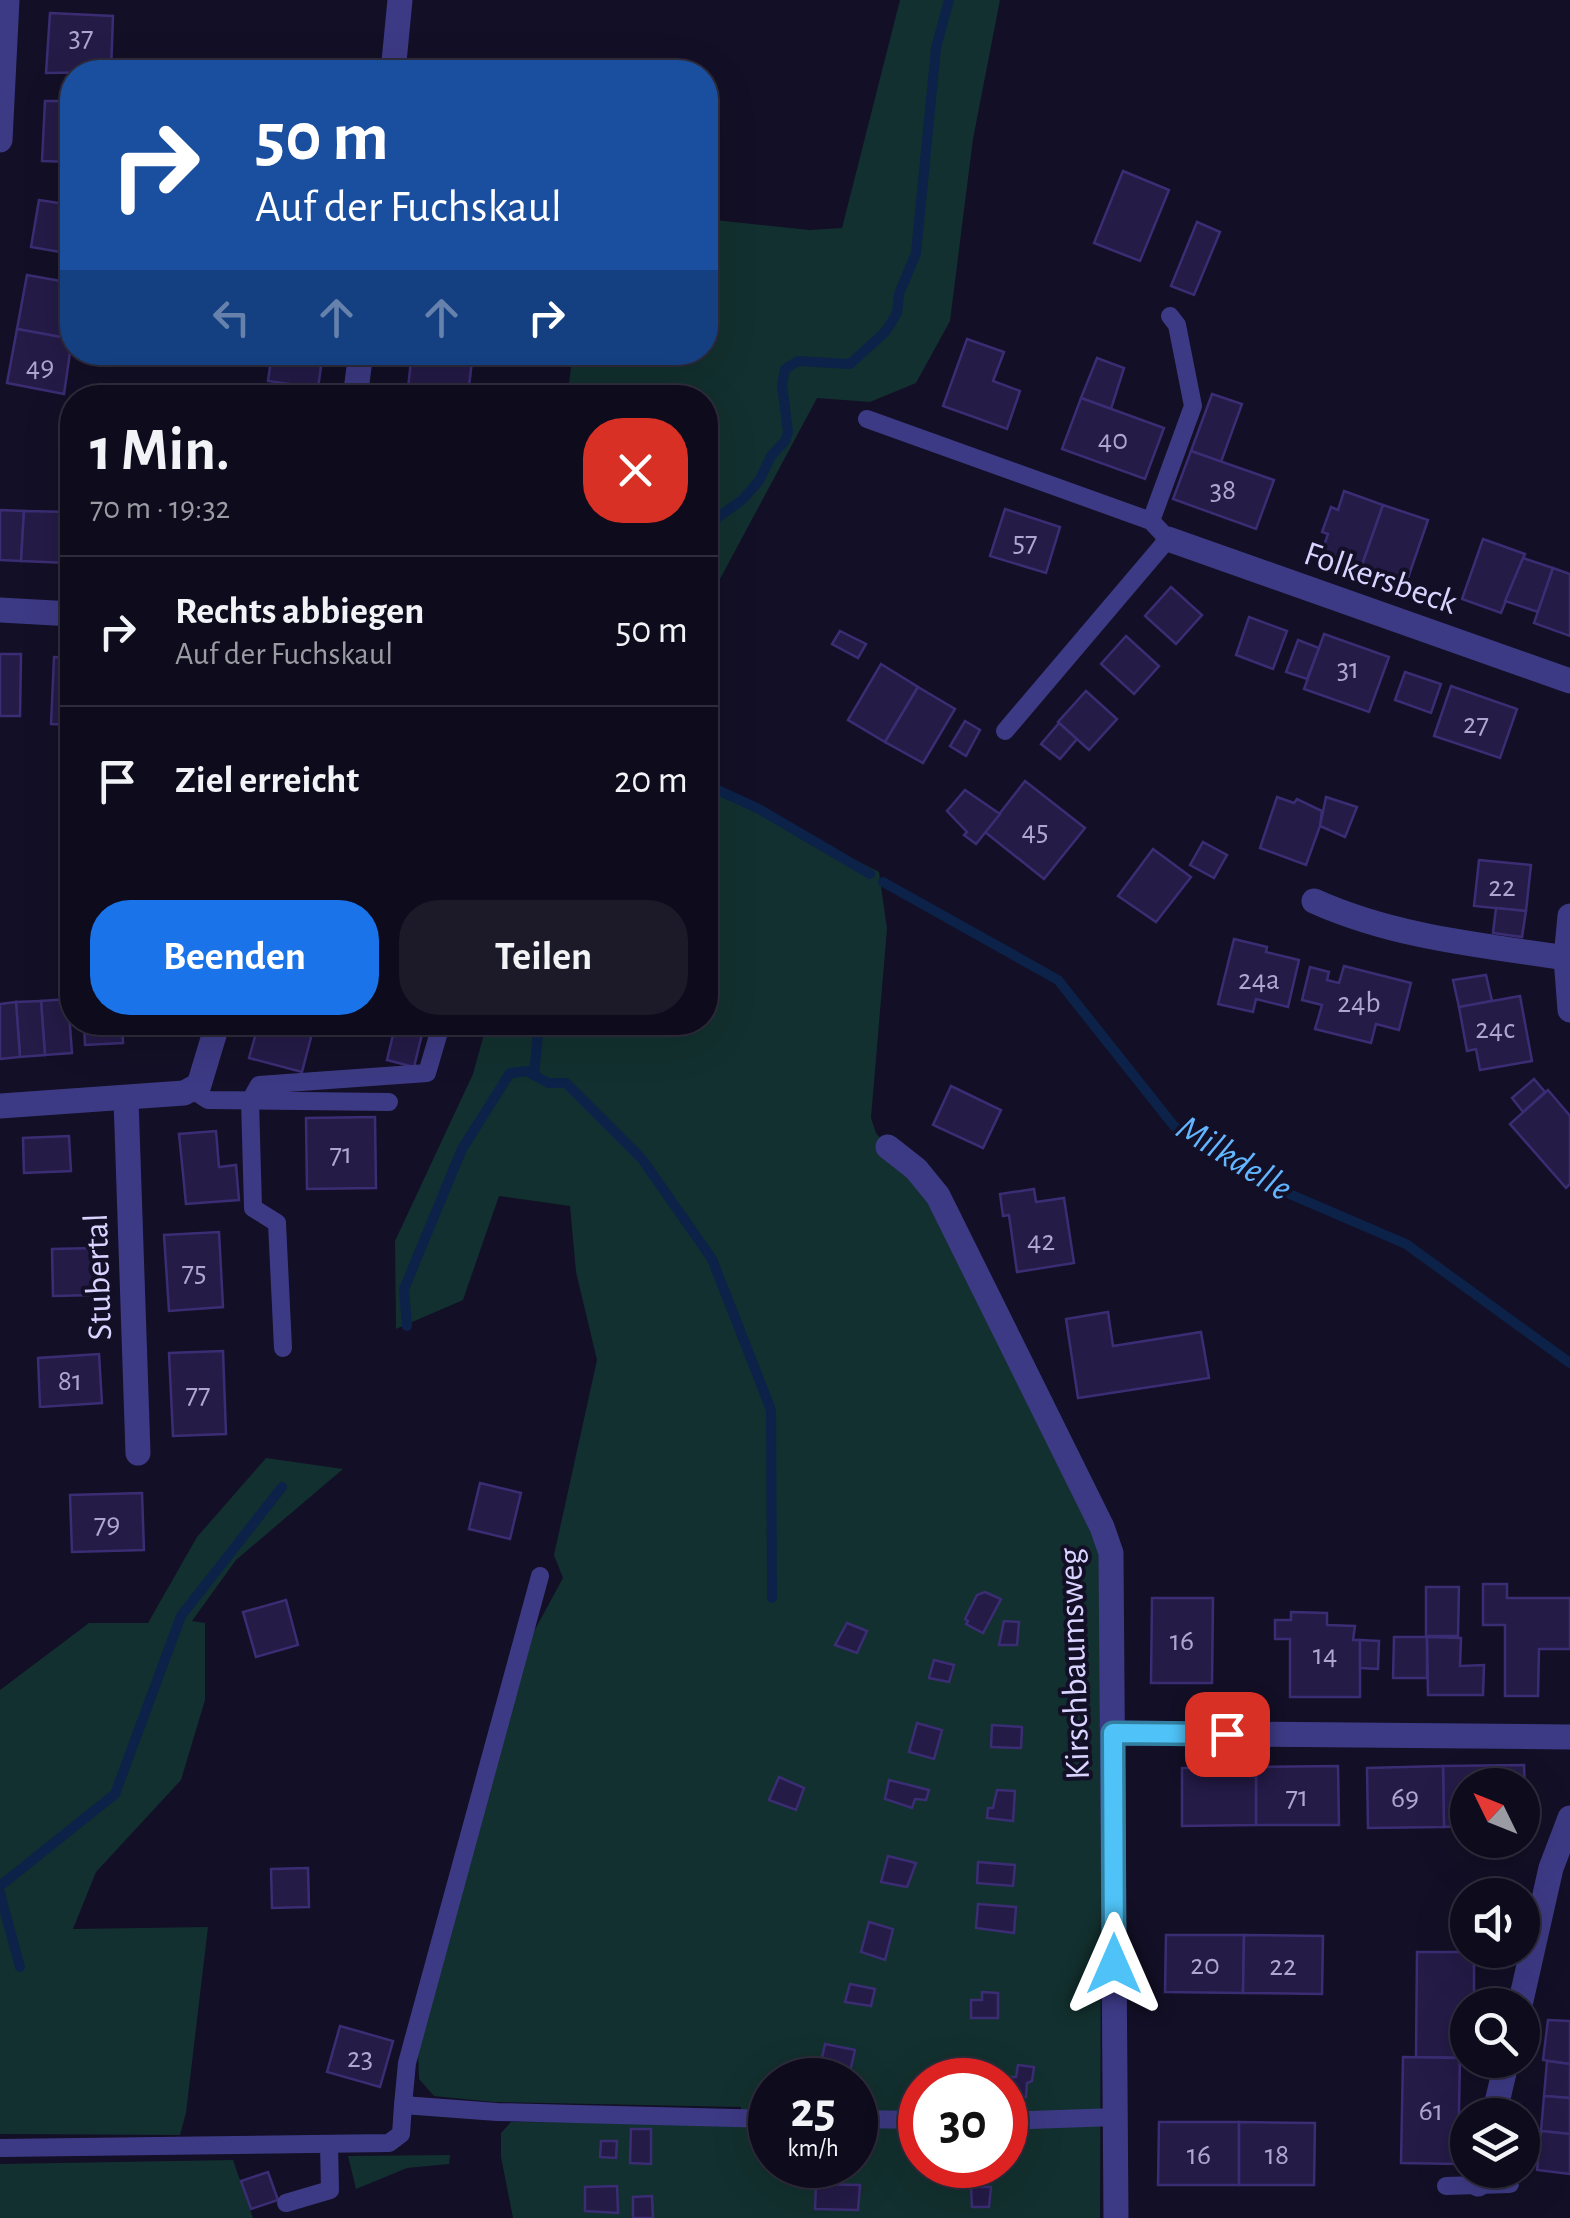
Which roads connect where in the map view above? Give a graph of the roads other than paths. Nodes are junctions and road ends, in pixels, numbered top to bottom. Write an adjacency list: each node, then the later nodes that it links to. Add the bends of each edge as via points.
1 (7, 0): 4 (street)
2 (400, 0): 3 (street)
3 (394, 60)
4 (0, 140)
5 (1170, 316): 7 (lane, via 1193,406)
6 (867, 419): 7 (lane, Folkersbeck)
7 (1159, 530): 10 (street, Folkersbeck); 11 (lane)
8 (0, 610): 9 (street)
9 (60, 613)
10 (1570, 681)
11 (1005, 732)
12 (1314, 900): 14 (street, via 1427,938)
13 (1570, 916): 14 (street)
14 (1566, 958): 15 (street)
15 (1570, 1010)
16 (215, 1035): 18 (street)
17 (438, 1035): 20 (lane, via 427,1073 260,1086)
18 (192, 1089): 19 (street); 20 (lane, via 208,1100)
19 (126, 1099): 22 (street); 25 (street, Stubertal)
20 (250, 1101): 21 (lane); 24 (lane, via 254,1208 277,1223)
21 (389, 1102)
22 (0, 1106)
23 (888, 1147): 27 (street, Kirschbaumsweg, via 938,1196 1102,1527 1111,1553)
24 (283, 1348)
25 (138, 1452)
26 (540, 1576): 31 (lane, via 407,2063)
27 (1113, 1733): 28 (street); 32 (street, Kirschbaumsweg)
28 (1570, 1737)
29 (1570, 1818): 30 (street, via 1551,1868)
30 (1524, 1988)
31 (403, 2104): 33 (lane); 35 (lane, via 402,2134 389,2143)
32 (1115, 2117): 34 (lane); 40 (street, Kirschbaumsweg)
33 (748, 2118)
34 (1028, 2120)
35 (328, 2144): 36 (lane); 39 (lane, via 330,2190)
36 (0, 2148)
37 (1450, 2185): 38 (lane)
38 (1446, 2186)
39 (286, 2203)
40 (1116, 2218)

